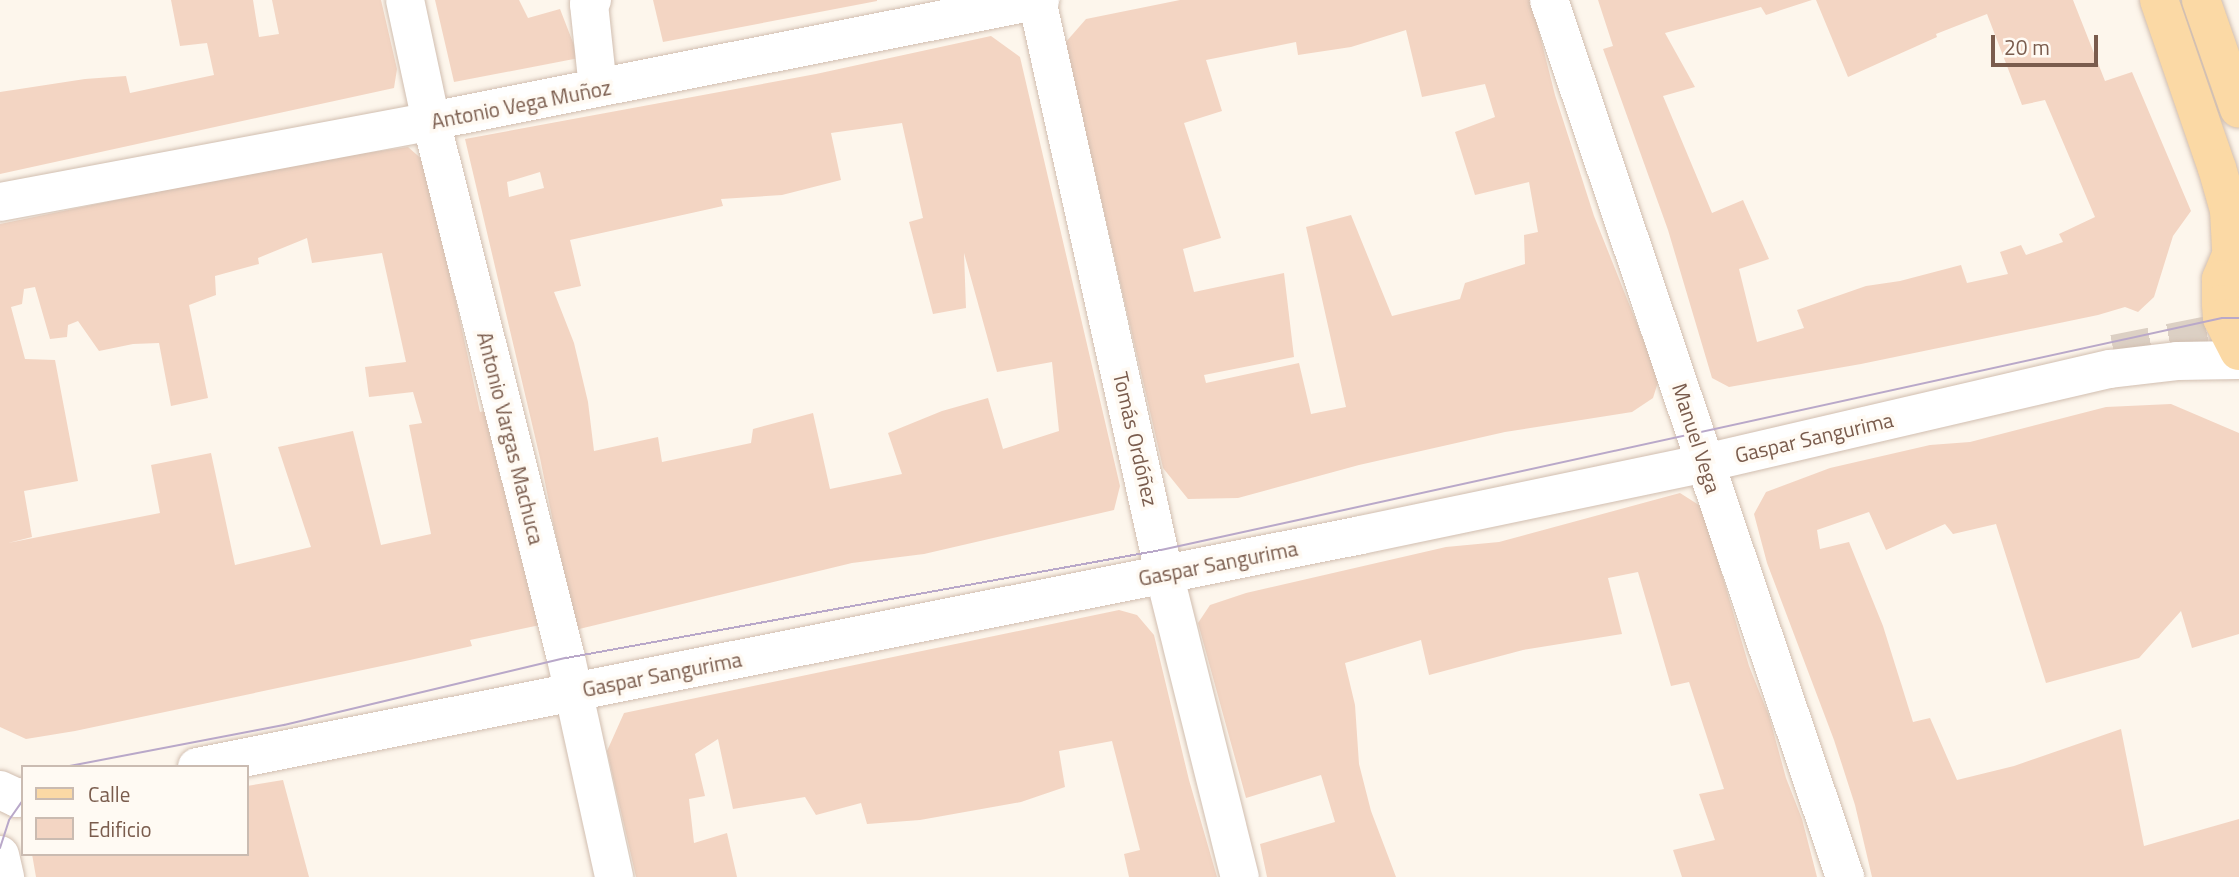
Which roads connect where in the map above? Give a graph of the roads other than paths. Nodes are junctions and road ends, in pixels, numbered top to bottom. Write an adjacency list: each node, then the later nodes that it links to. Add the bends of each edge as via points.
1 (405, 0): 9 (street, Antonio Vargas Machuca)
2 (1038, 0): 7 (street, Antonio Vega Muñoz); 15 (street, Tomás Ordóñez)
3 (1549, 0): 14 (street, Manuel Vega)
4 (2159, 0): 11 (main road, via 2217,168)
5 (2201, 0): 8 (main road)
6 (581, 1): 7 (street)
7 (598, 88): 9 (street, Antonio Vega Muñoz)
8 (2239, 108)
9 (431, 121): 10 (street, Antonio Vega Muñoz); 16 (street, Antonio Vargas Machuca)
10 (0, 202)
11 (2235, 243): 12 (main road, via 2221,279 2221,304 2222,318)
12 (2239, 351)
13 (2239, 360): 14 (street, Gaspar Sangurima, via 2110,369)
14 (1705, 463): 15 (street, Gaspar Sangurima); 24 (street, Manuel Vega)
15 (1164, 573): 16 (street, Gaspar Sangurima); 23 (street, Tomás Ordóñez)
16 (570, 675): 17 (street, Gaspar Sangurima, via 299,749); 22 (street, Antonio Vargas Machuca)
17 (208, 765)
18 (0, 790): 19 (street)
19 (21, 797)
20 (0, 855): 21 (street)
21 (5, 877)
22 (614, 877)
23 (1240, 877)
24 (1845, 877)

